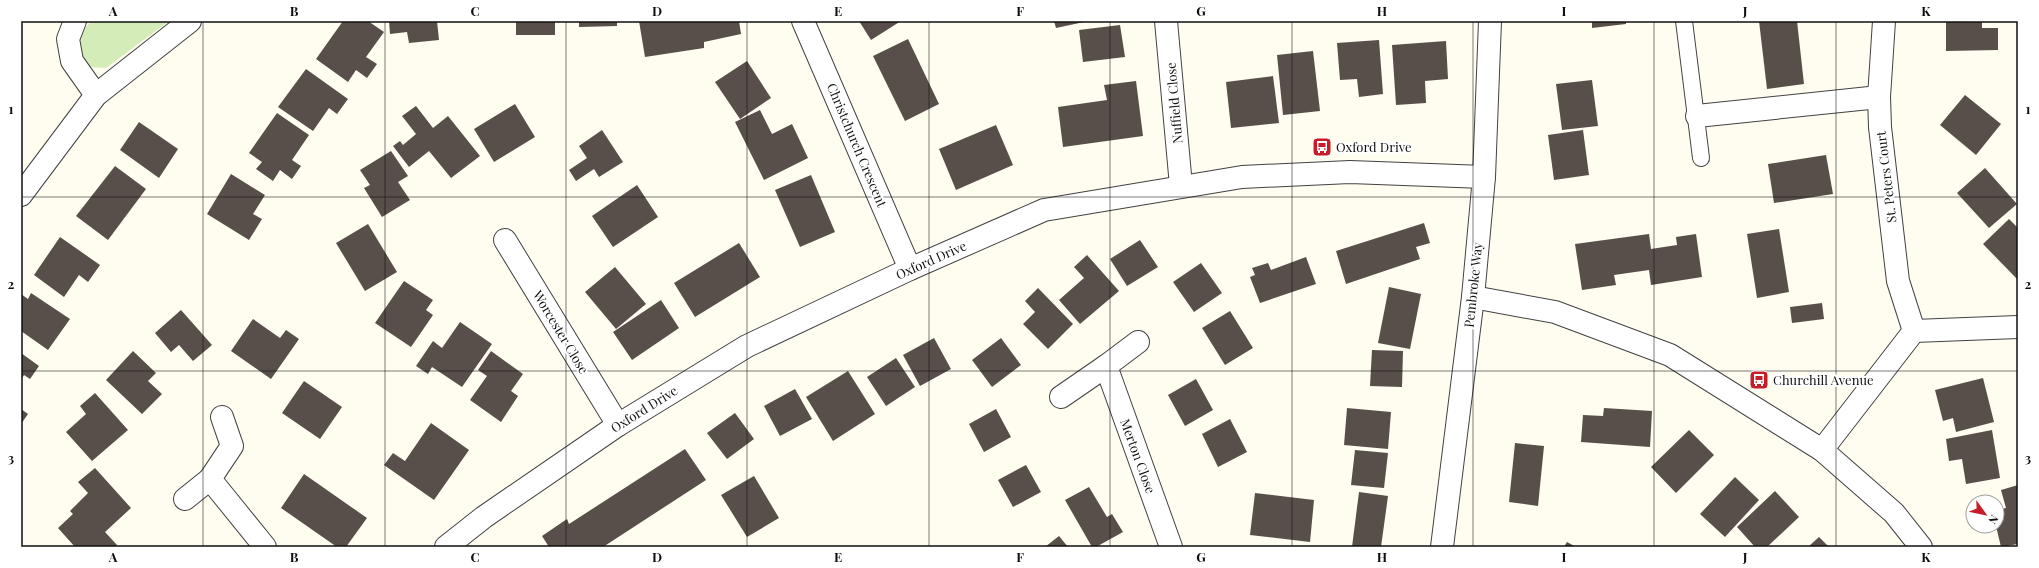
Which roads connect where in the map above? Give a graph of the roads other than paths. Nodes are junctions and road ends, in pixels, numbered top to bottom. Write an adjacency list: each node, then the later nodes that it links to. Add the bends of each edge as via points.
1 (75, 21): 8 (street, via 68,40 72,61)
2 (190, 21): 8 (street)
3 (803, 21): 16 (street, Christchurch Crescent)
4 (1166, 21): 13 (street, Nuffield Close)
5 (1490, 21): 12 (street, Pembroke Way)
6 (1684, 21): 10 (lane)
7 (1884, 21): 9 (street, St. Peters Court)
8 (96, 95): 14 (street)
9 (1878, 96): 10 (street); 19 (street, St. Peters Court, via 1898,281)
10 (1697, 116): 11 (lane)
11 (1701, 158)
12 (1484, 177): 13 (street, Oxford Drive, via 1350,172 1242,177); 17 (street, Pembroke Way)
13 (1181, 186): 16 (street, Oxford Drive, via 1044,210)
14 (21, 195)
15 (505, 240): 24 (street, Worcester Close)
16 (910, 269): 24 (street, Oxford Drive, via 747,346)
17 (1473, 298): 25 (street, via 1555,312 1670,355); 31 (street, Pembroke Way)
18 (2018, 327): 19 (street)
19 (1914, 331): 25 (street)
20 (1138, 342): 21 (street)
21 (1106, 366): 22 (street); 30 (street, Merton Close)
22 (1061, 397)
23 (222, 417): 26 (street, via 232,446)
24 (618, 425): 29 (street, Oxford Drive, via 484,517)
25 (1822, 450): 32 (street, via 1894,513)
26 (210, 479): 27 (street); 28 (street)
27 (185, 499)
28 (265, 547)
29 (446, 547)
30 (1171, 547)
31 (1442, 547)
32 (1921, 547)

